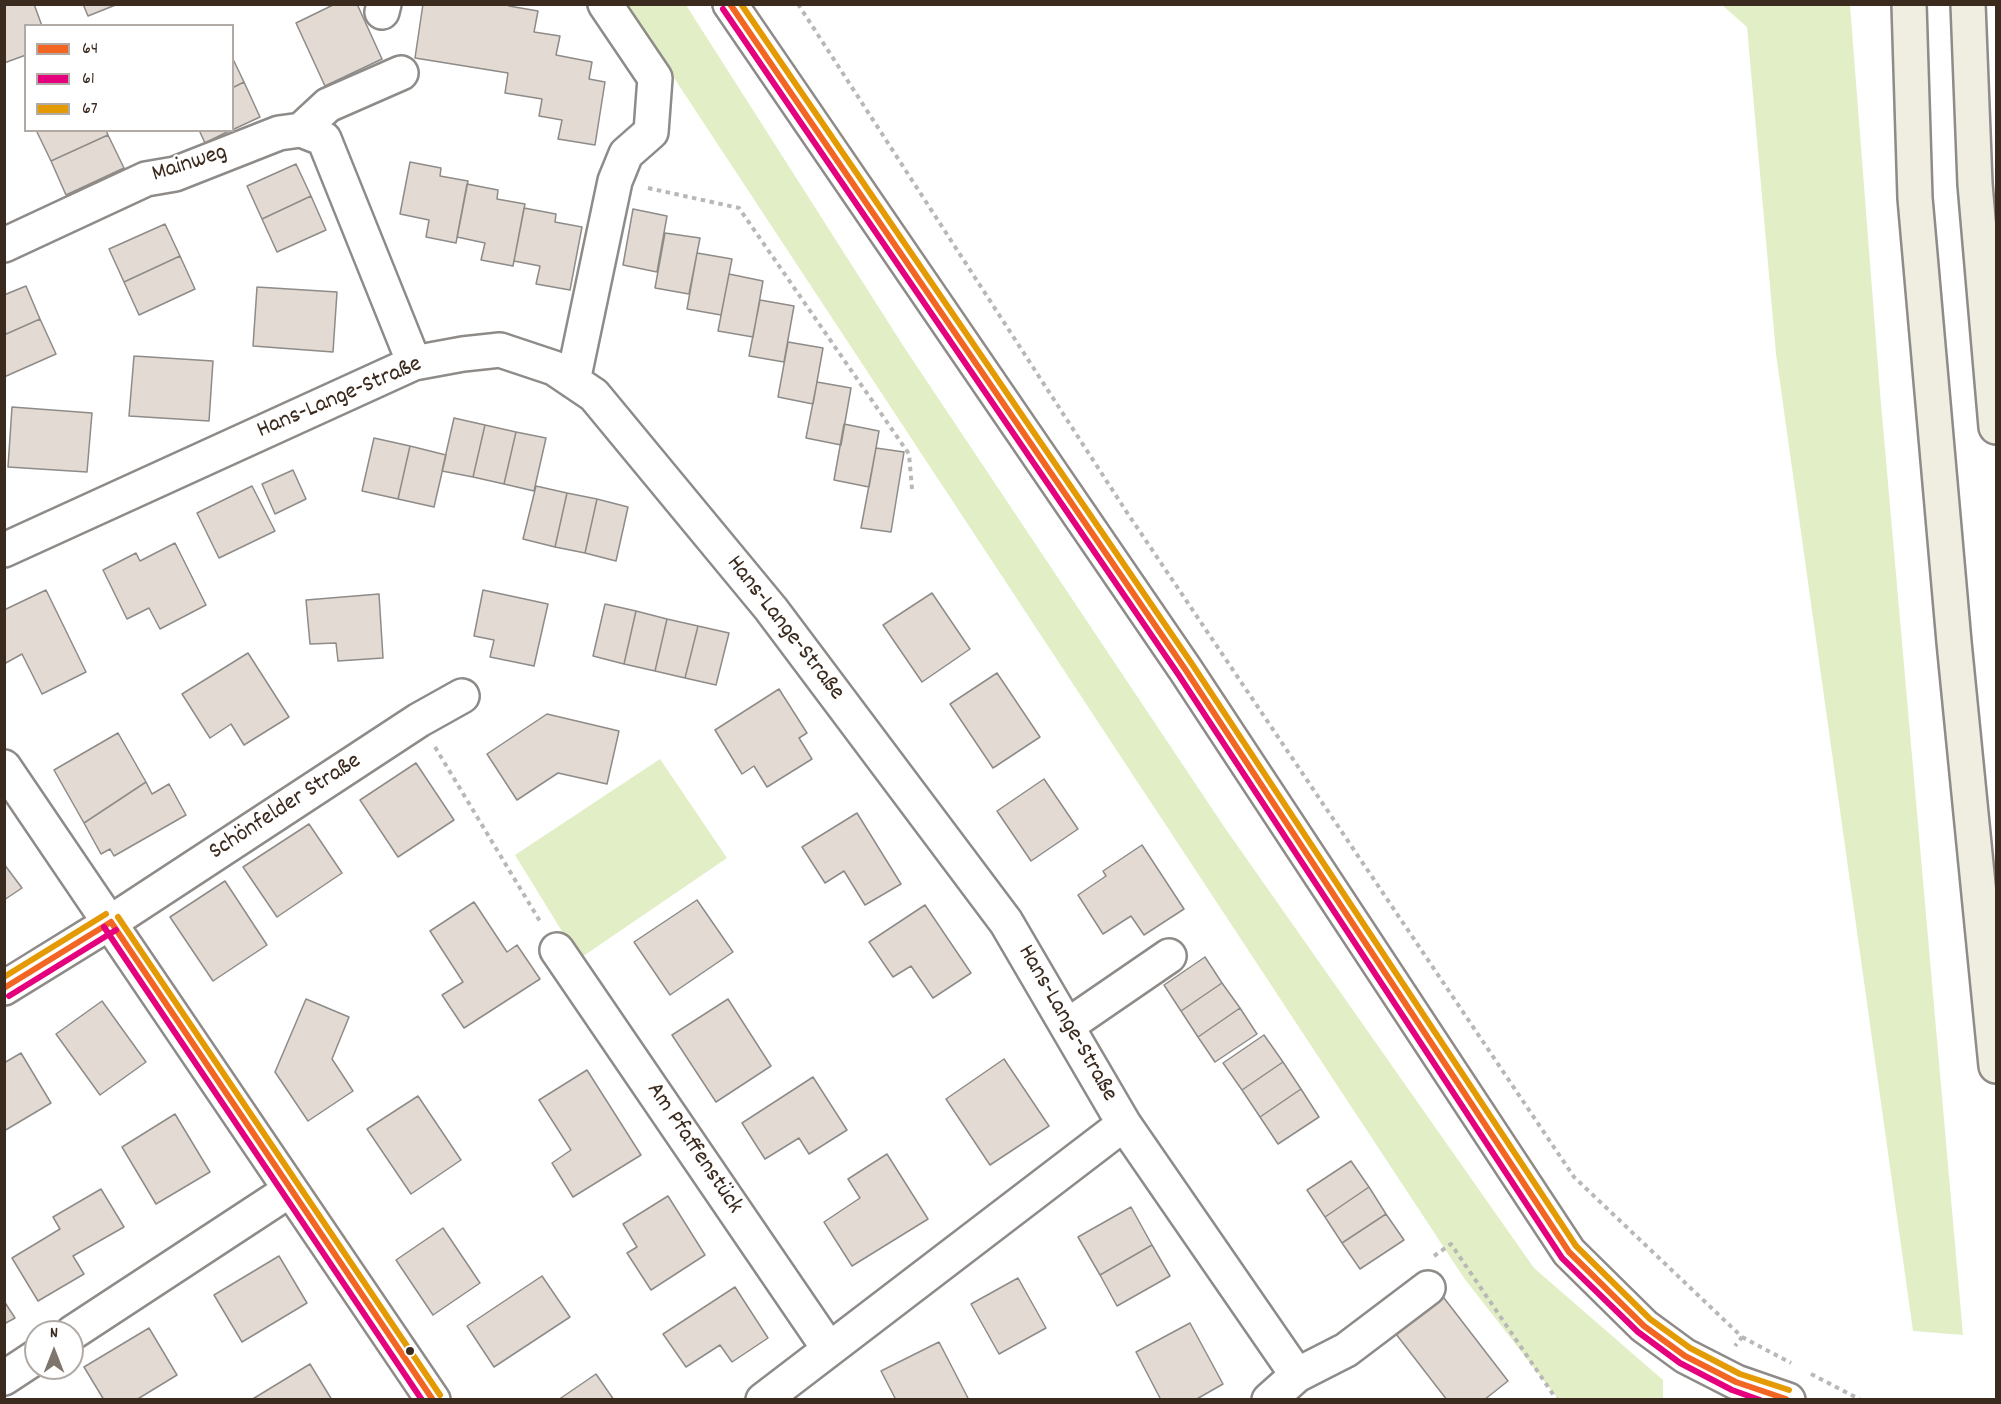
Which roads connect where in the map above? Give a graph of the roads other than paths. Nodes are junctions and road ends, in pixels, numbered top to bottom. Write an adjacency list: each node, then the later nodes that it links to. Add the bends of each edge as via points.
1 (605, 4): 9 (street, via 655,78 651,132 626,154 615,182)
2 (730, 4): 28 (street, via 1185,669 1569,1252 1644,1326 1685,1356 1736,1383)
3 (1909, 4): 19 (highway, via 1915,198)
4 (1968, 4): 10 (highway, via 1976,184)
5 (400, 73): 6 (street, via 328,105)
6 (301, 130): 7 (street, Mainweg, via 279,133 176,174 146,179); 8 (street, via 324,139)
7 (4, 245)
8 (414, 363): 9 (street, Hans-Lange-Straße, via 500,350 554,369); 11 (street, Hans-Lange-Straße)
9 (573, 381): 18 (street, Hans-Lange-Straße, via 594,395 771,609 1006,922)
10 (1996, 427)
11 (4, 550)
12 (462, 696): 14 (street, Schönfelder Straße, via 419,720)
13 (4, 767): 14 (street)
14 (111, 922): 17 (street, Schönfelder Straße); 21 (street)
15 (557, 950): 24 (street, Am Pfaffenstück)
16 (1169, 956): 18 (street)
17 (4, 988)
18 (1067, 1026): 20 (street, Hans-Lange-Straße)
19 (1996, 1066)
20 (1124, 1124): 24 (street); 26 (street, Hans-Lange-Straße)
21 (290, 1190): 23 (street); 29 (street)
22 (1428, 1288): 26 (street, via 1346,1350)
23 (84, 1325)
24 (829, 1349): 30 (street)
25 (24, 1365): 27 (street)
26 (1297, 1375): 31 (street)
27 (4, 1378)
28 (1786, 1399)
29 (433, 1400)
30 (763, 1400)
31 (1269, 1400)

